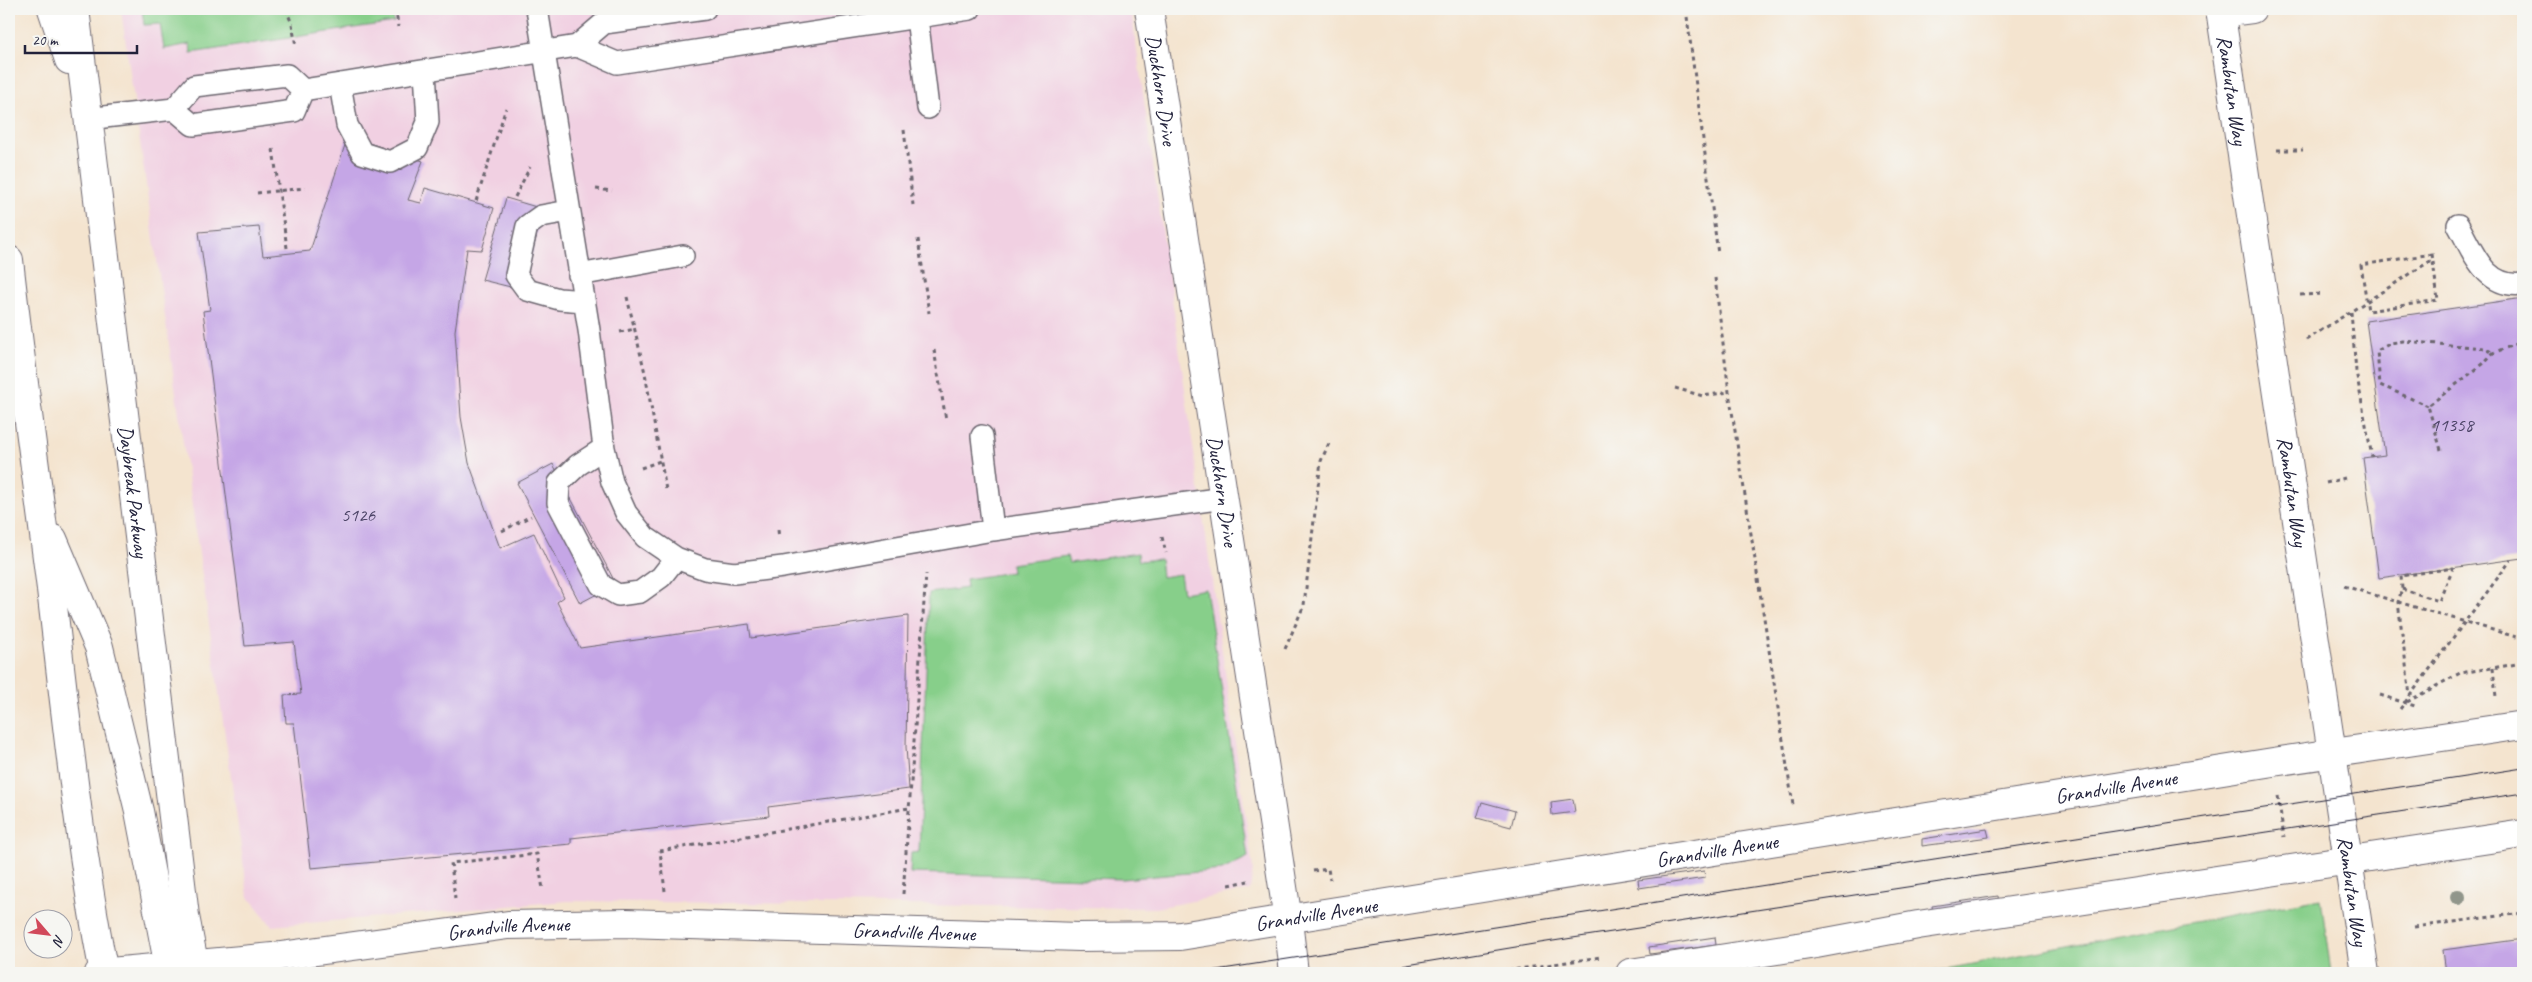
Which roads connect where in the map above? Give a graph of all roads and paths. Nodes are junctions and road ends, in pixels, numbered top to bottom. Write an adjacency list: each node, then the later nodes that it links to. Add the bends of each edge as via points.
1 (52, 9): 23 (street)
2 (75, 9): 23 (street, Daybreak Parkway)
3 (286, 9): 15 (path)
4 (396, 9): 13 (path)
5 (537, 9): 16 (lane)
6 (705, 9): 14 (lane, via 604,23)
7 (970, 9): 12 (lane)
8 (1149, 9): 71 (street, Duckhorn Drive)
9 (1686, 9): 39 (path)
10 (2252, 9): 11 (street)
11 (2221, 11): 94 (street, Rambutan Way)
12 (917, 13): 14 (lane, via 617,63); 21 (lane)
13 (398, 26)
14 (577, 46): 16 (lane)
15 (296, 51)
16 (543, 52): 17 (lane); 35 (lane)
17 (425, 71): 18 (lane); 18 (lane, via 428,122 417,148 390,162 362,152 347,125)
18 (340, 84): 19 (lane)
19 (303, 90): 22 (lane, via 287,75 194,86); 22 (lane, via 294,111 193,125)
20 (506, 108): 33 (path)
21 (928, 108)
22 (174, 109): 23 (lane)
23 (87, 119): 110 (street, Daybreak Parkway, via 183,896)
24 (904, 130): 34 (path)
25 (273, 149): 30 (path)
26 (2277, 150): 27 (path)
27 (2304, 150)
28 (305, 188): 30 (path)
29 (588, 188): 31 (path)
30 (280, 191): 32 (path); 38 (path)
31 (612, 191)
32 (257, 193)
33 (476, 201)
34 (913, 205)
35 (569, 211): 43 (lane); 49 (lane, via 541,216 527,226 516,276 527,290 559,299)
36 (2458, 225): 45 (lane, via 2486,274 2499,282)
37 (918, 239): 51 (path)
38 (287, 248)
39 (1718, 254)
40 (683, 256): 43 (lane)
41 (9, 260): 72 (street)
42 (2432, 260): 50 (path); 50 (path, via 2432,254 2361,265); 50 (path, via 2438,300 2368,311)
43 (579, 275): 49 (lane)
44 (1715, 278): 58 (path)
45 (2523, 284)
46 (626, 294): 66 (path, via 645,373)
47 (2324, 294): 48 (path)
48 (2300, 295)
49 (584, 301): 63 (lane)
50 (2366, 302): 52 (path)
51 (929, 312)
52 (2351, 312): 53 (path); 65 (path, via 2356,371)
53 (2306, 340)
54 (2523, 341): 56 (path)
55 (934, 350): 60 (path)
56 (2493, 353): 59 (path); 59 (path, via 2485,348 2403,341 2377,352 2380,385)
57 (1675, 388): 58 (path, via 1703,396)
58 (1729, 392): 95 (path)
59 (2428, 406): 64 (path)
60 (946, 420)
61 (982, 436): 74 (lane)
62 (1330, 441): 86 (path, via 1321,461 1304,605)
63 (604, 448): 78 (lane, via 612,482 626,513 645,537); 78 (lane, via 578,465 559,483 558,503 601,585 618,596 640,592 661,577)
64 (2442, 450)
65 (2372, 457)
66 (660, 460): 67 (path); 70 (path)
67 (633, 471)
68 (2345, 478): 69 (path)
69 (2326, 483)
70 (666, 490)
71 (1224, 498): 74 (lane); 108 (street, Duckhorn Drive)
72 (41, 510): 110 (street, via 99,647); 111 (street, via 71,770)
73 (538, 512): 75 (path)
74 (993, 530): 78 (lane, via 734,573 705,569)
75 (502, 531)
76 (1162, 536): 77 (path)
77 (1166, 553)
78 (676, 558)
79 (2511, 560): 84 (path)
80 (926, 574): 96 (path)
81 (2344, 586): 83 (path)
82 (2402, 590): 82 (path, via 2401,576 2453,568 2439,601); 83 (path)
83 (2398, 602): 84 (path); 89 (path)
84 (2465, 622): 85 (path); 89 (path)
85 (2523, 639)
86 (1285, 650)
87 (2523, 663): 88 (path)
88 (2493, 668): 90 (path); 91 (path, via 2460,673)
89 (2410, 696): 91 (path)
90 (2496, 700)
91 (2405, 702): 92 (path)
92 (2400, 710)
93 (2523, 725): 94 (street, Grandville Avenue)
94 (2333, 754): 98 (street, Rambutan Way); 108 (street, Grandville Avenue)
95 (1793, 807)
96 (909, 808): 104 (path, via 660,851); 105 (path)
97 (2523, 834): 98 (street)
98 (2349, 860): 113 (street, via 1918,925); 114 (street, Rambutan Way)
99 (1328, 869): 100 (path)
100 (1311, 872)
101 (1251, 880): 102 (path)
102 (1229, 885)
103 (543, 889): 106 (path, via 538,854 451,863)
104 (665, 891)
105 (903, 894)
106 (455, 899)
107 (2523, 913): 109 (path)
108 (1288, 920): 110 (street, Grandville Avenue, via 1180,936 1135,938 626,923 508,925); 112 (street, Duckhorn Drive)
109 (2414, 927)
110 (182, 970): 111 (street, Grandville Avenue)
111 (103, 973)
112 (1294, 973)
113 (1630, 973)
114 (2365, 973)

